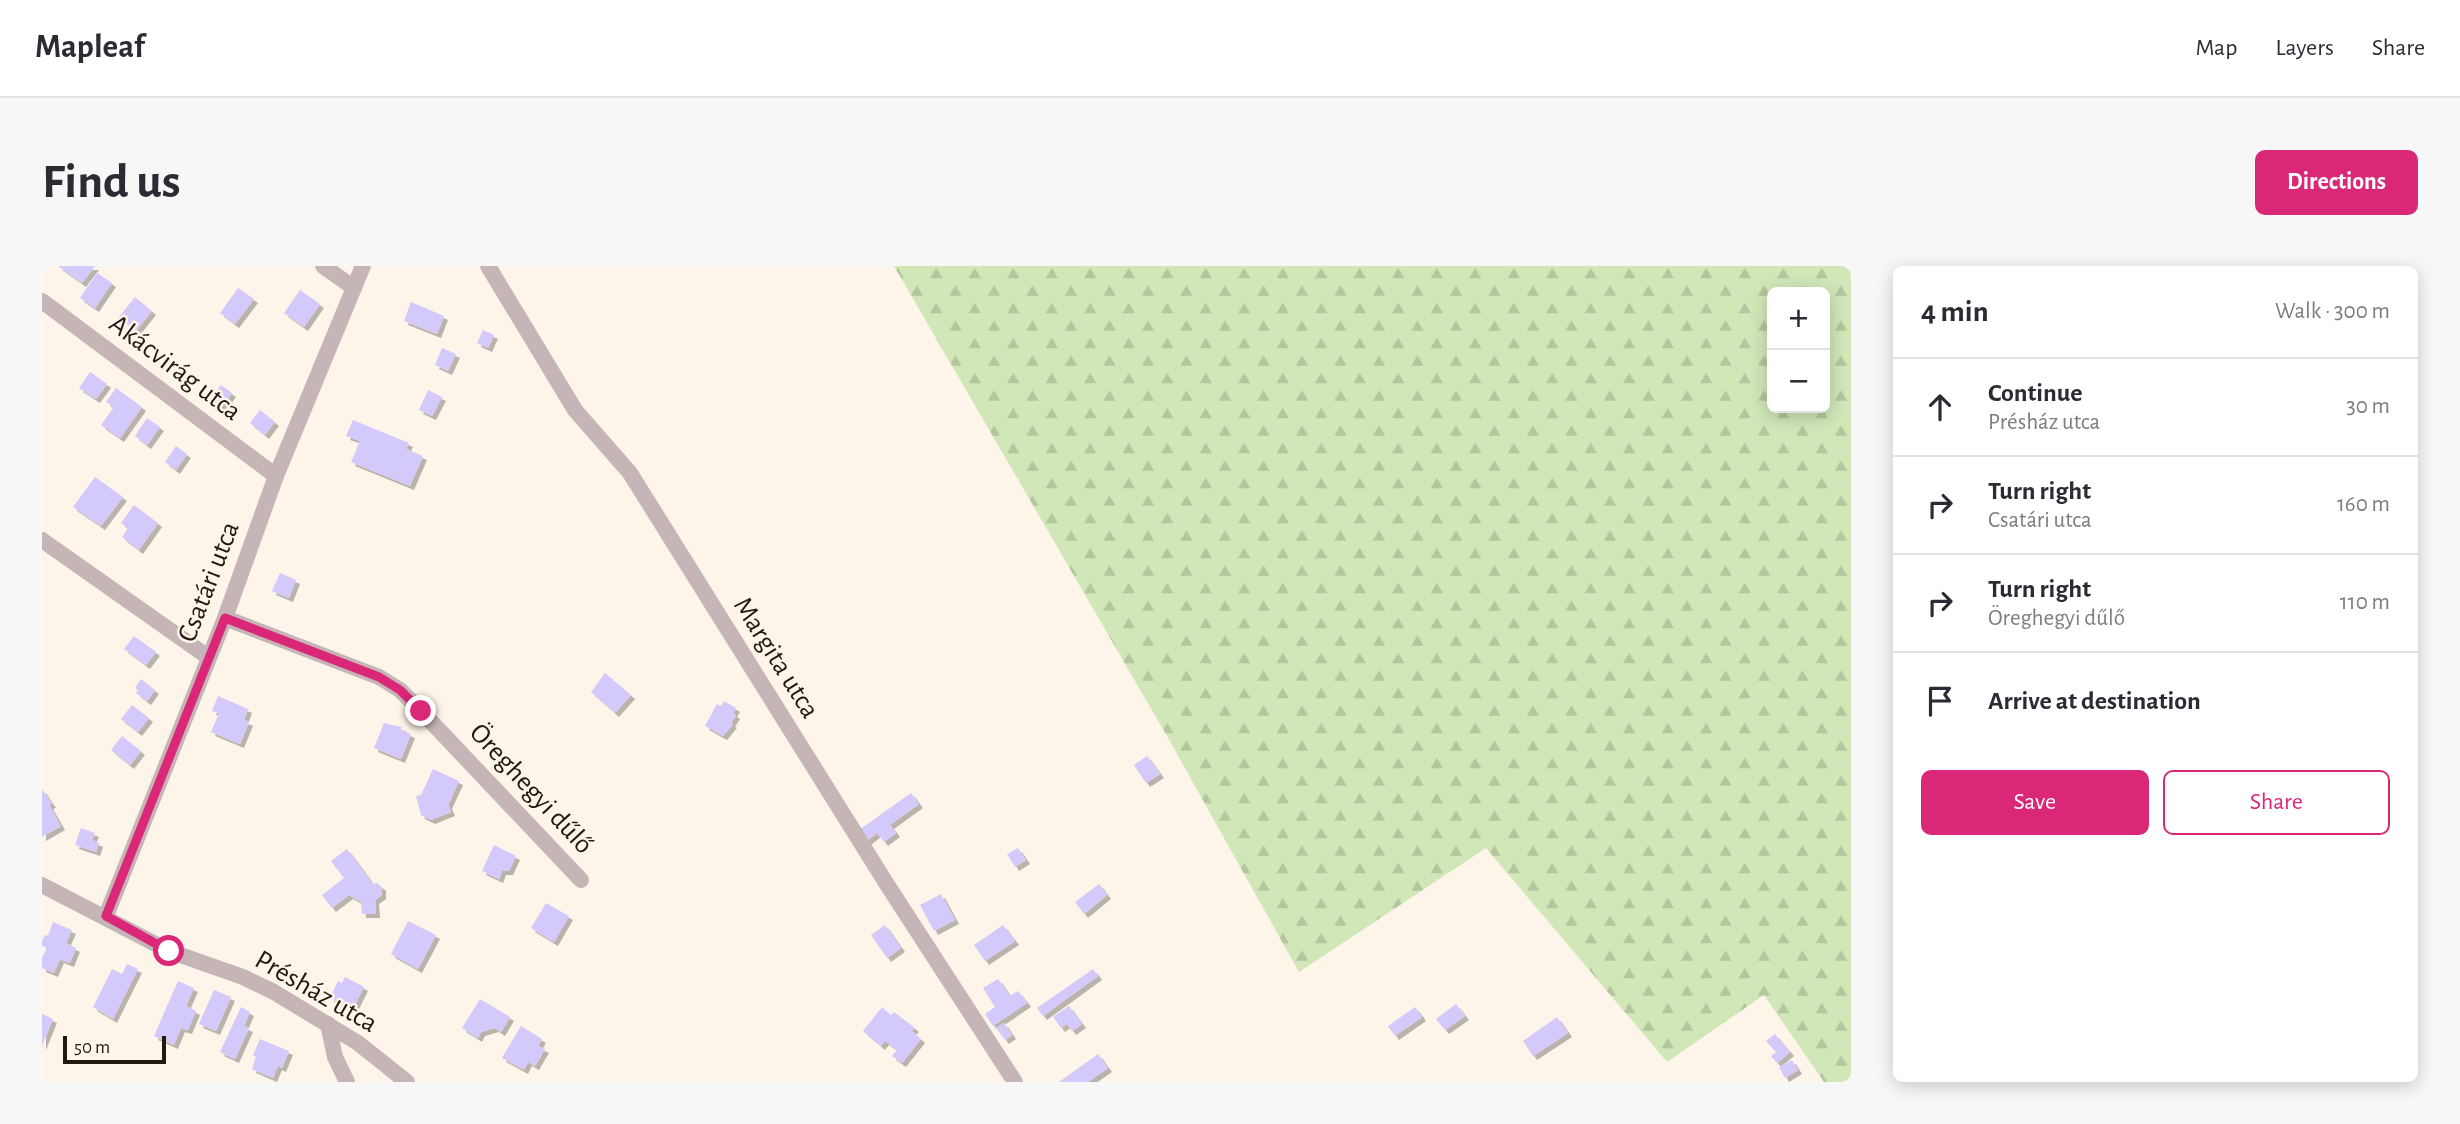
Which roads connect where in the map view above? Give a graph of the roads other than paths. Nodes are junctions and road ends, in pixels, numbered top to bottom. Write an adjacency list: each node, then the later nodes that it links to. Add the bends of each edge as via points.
1 (323, 266): 4 (street)
2 (363, 266): 4 (street, Csatári utca)
3 (488, 266): 16 (street, Margita utca, via 575,410 630,473)
4 (354, 288): 6 (street, Csatári utca)
5 (42, 301): 6 (street, Akácvirág utca)
6 (276, 476): 8 (street, Csatári utca)
7 (42, 540): 9 (street)
8 (225, 618): 9 (street, Csatári utca); 10 (street, Öreghegyi dűlő, via 379,677 400,690)
9 (208, 657): 12 (street, Csatári utca)
10 (581, 880)
11 (42, 885): 12 (street, Présház utca)
12 (106, 916): 13 (street, Présház utca, via 169,951 274,992)
13 (328, 1024): 14 (street, via 335,1057); 15 (street, Présház utca)
14 (347, 1082)
15 (407, 1082)
16 (1015, 1082)

